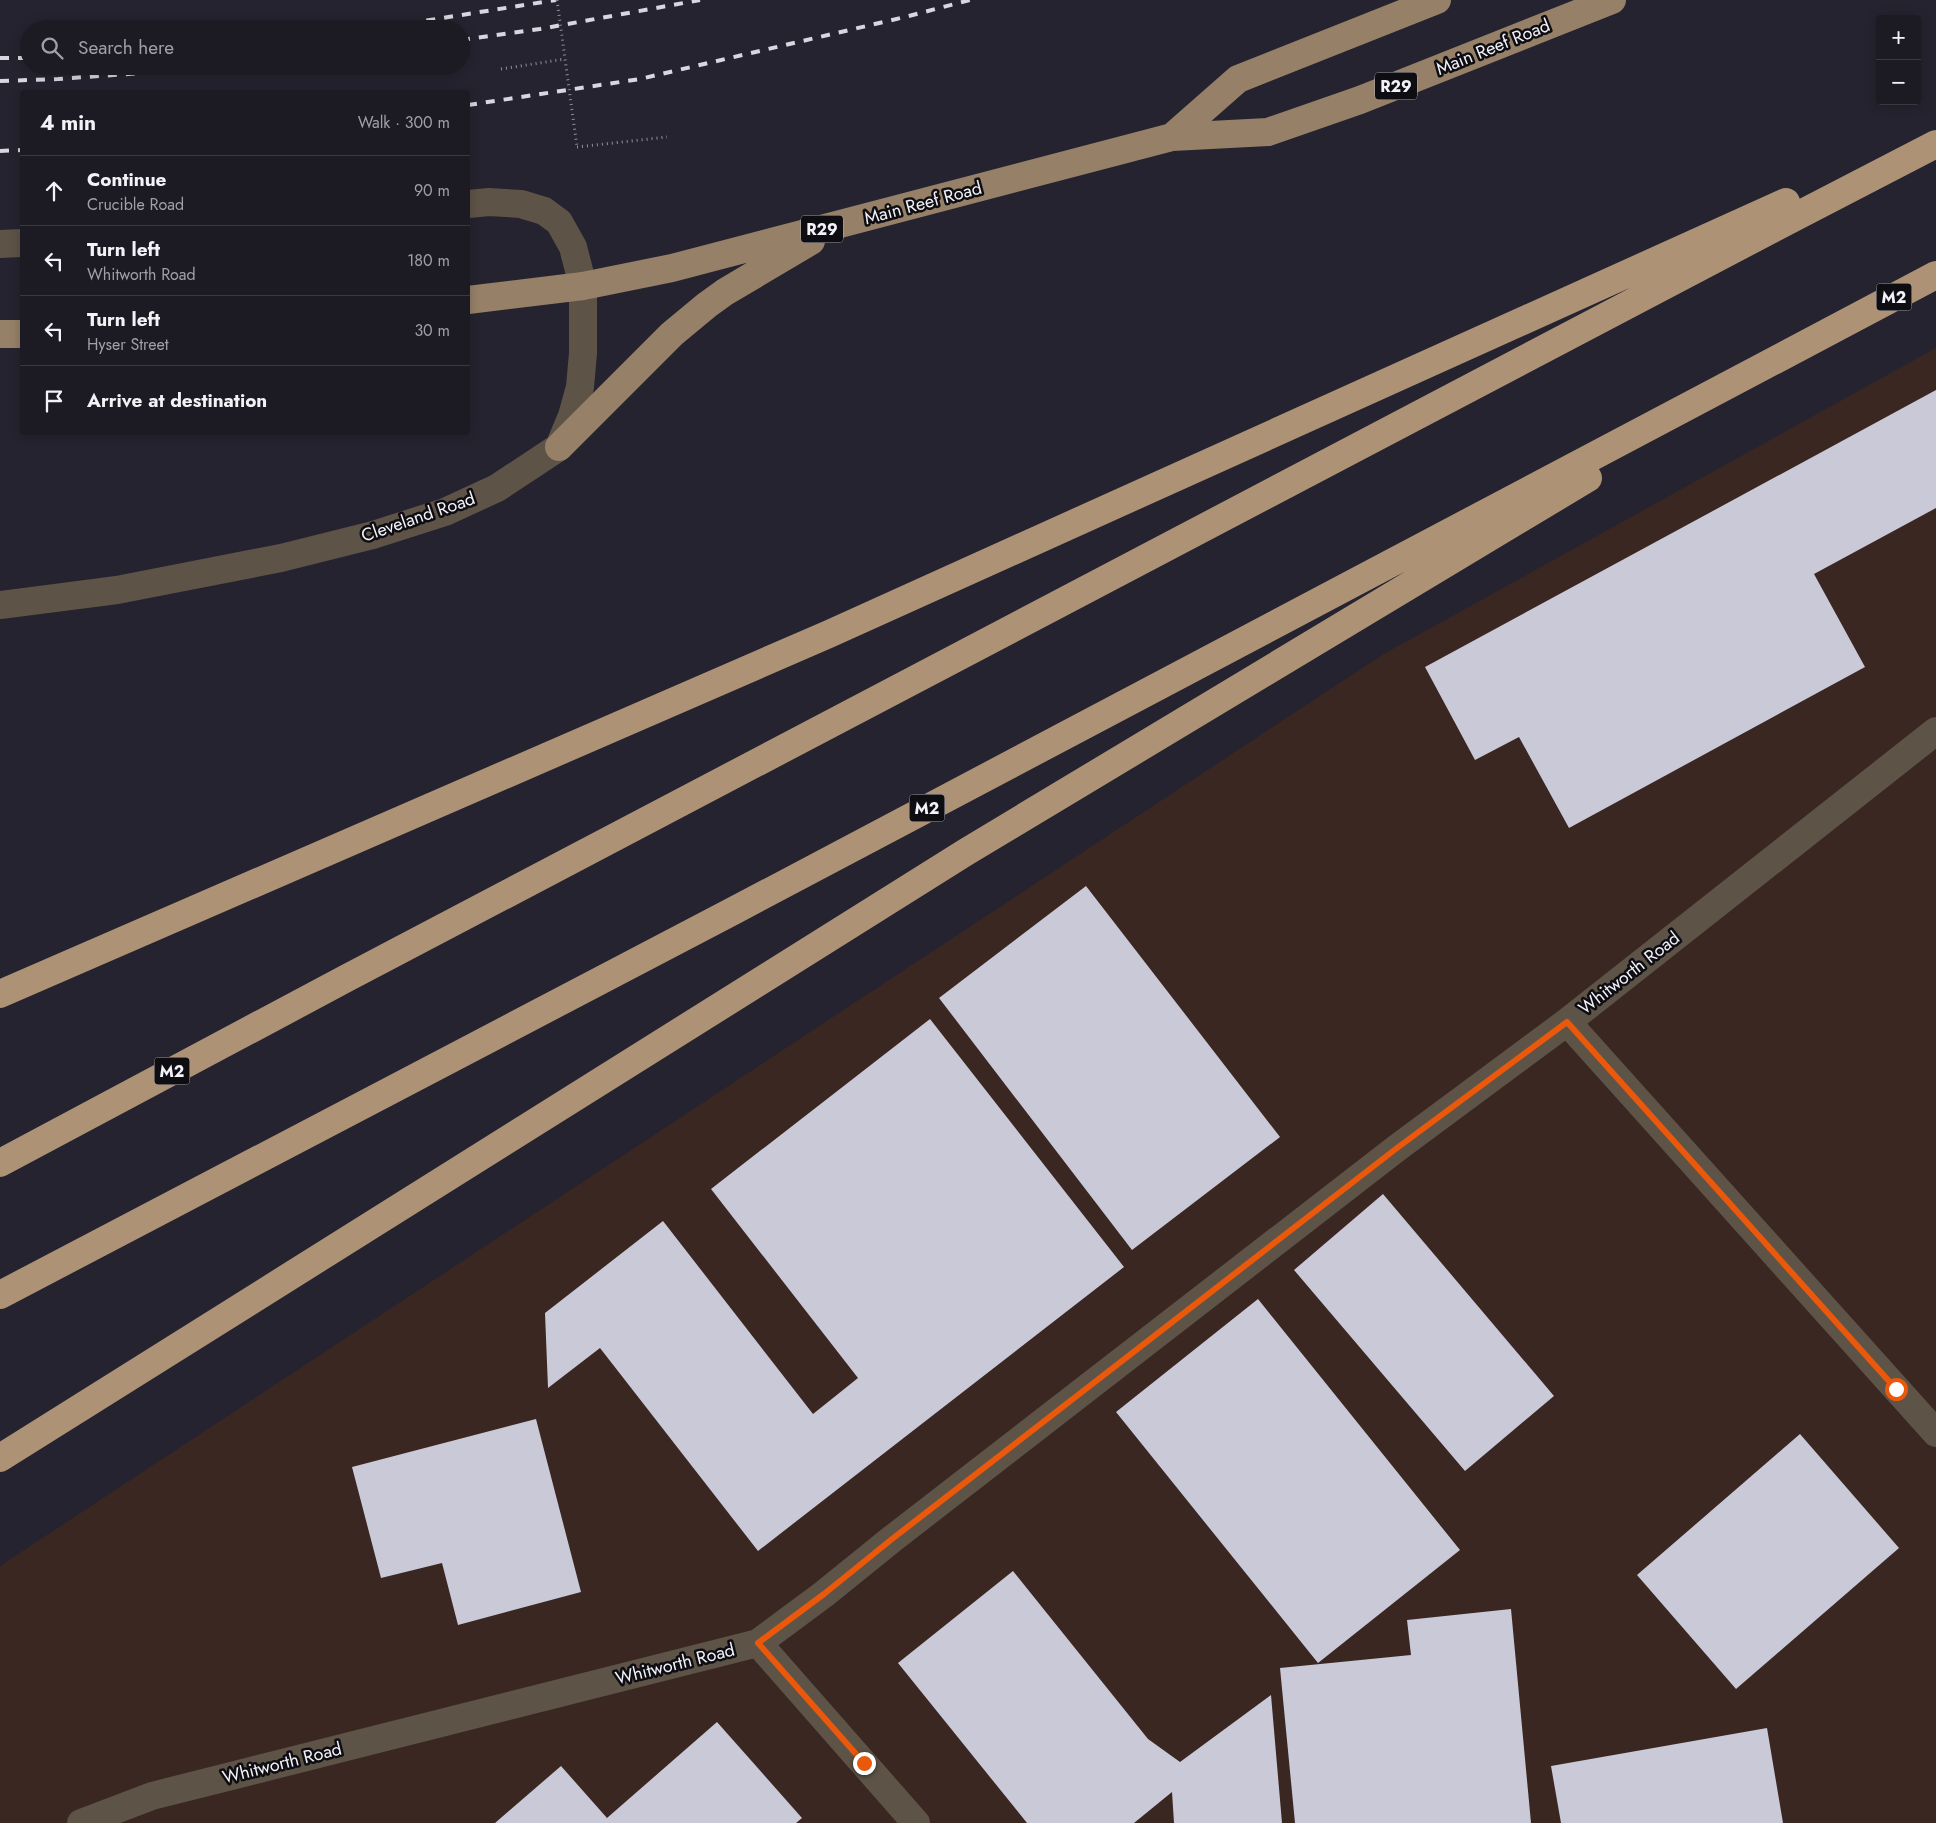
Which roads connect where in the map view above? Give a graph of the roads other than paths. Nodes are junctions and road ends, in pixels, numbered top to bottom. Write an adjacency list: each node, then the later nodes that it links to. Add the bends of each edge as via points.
1 (1437, 0): 4 (main road, Main Reef Road / R29, via 1238,80)
2 (1612, 0): 4 (main road, Main Reef Road / R29, via 1360,100 1268,132)
3 (1936, 135): 19 (highway, via 829,634)
4 (1172, 137): 7 (main road, Main Reef Road / R29)
5 (1936, 144): 21 (highway, M2)
6 (470, 204): 11 (street, via 520,204 544,211 559,222 573,248)
7 (841, 224): 11 (main road, Main Reef Road / R29, via 672,268); 16 (main road, via 732,287 708,305 672,334)
8 (20, 243): 9 (street)
9 (0, 244)
10 (1936, 275): 13 (highway, M2)
11 (583, 286): 12 (main road, Main Reef Road / R29); 16 (street, via 580,387)
12 (470, 300)
13 (1852, 318): 22 (highway, M2); 24 (highway, via 966,852)
14 (0, 334): 15 (main road)
15 (20, 334)
16 (559, 447): 17 (street, Cleveland Road, via 497,488 445,512 373,535 281,558 117,590)
17 (0, 605)
18 (1936, 731): 20 (street, Whitworth Road)
19 (0, 994)
20 (1567, 1022): 23 (street); 25 (street, Whitworth Road, via 1397,1148)
21 (0, 1163)
22 (0, 1295)
23 (1936, 1433)
24 (0, 1458)
25 (758, 1643): 26 (street, Whitworth Road, via 152,1796); 27 (street)
26 (81, 1823)
27 (916, 1823)

